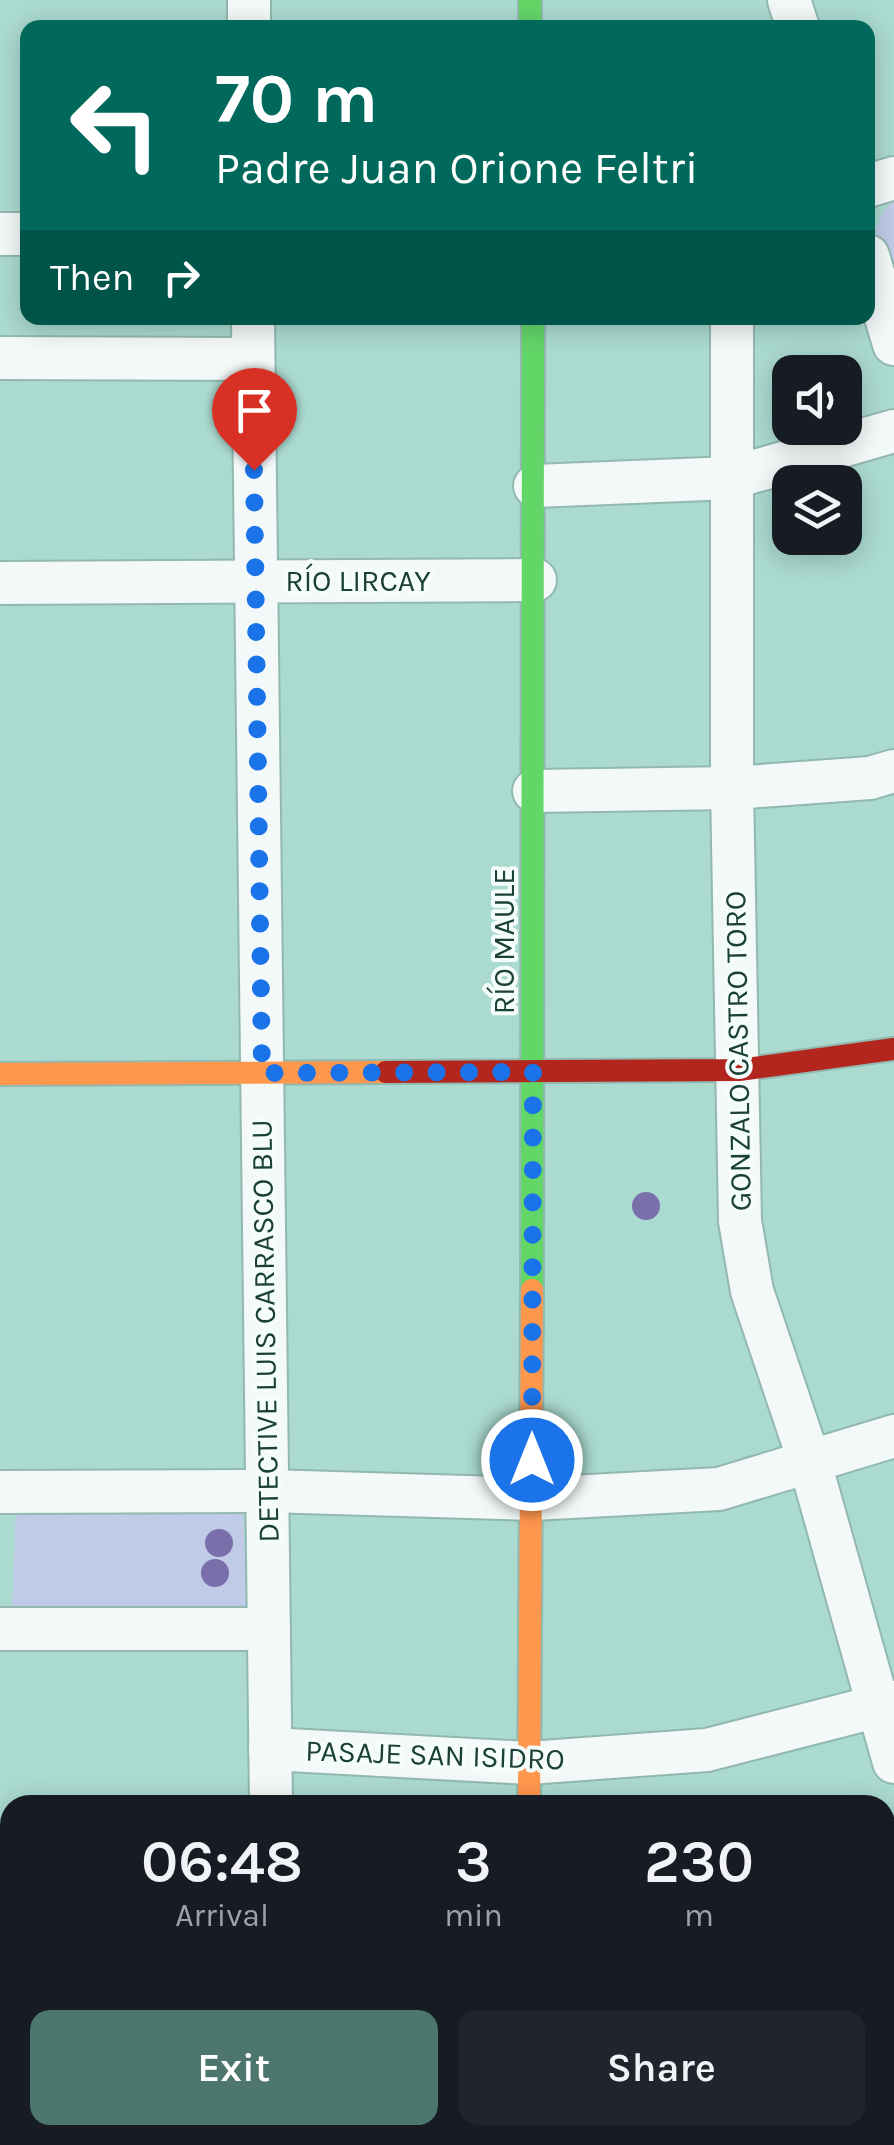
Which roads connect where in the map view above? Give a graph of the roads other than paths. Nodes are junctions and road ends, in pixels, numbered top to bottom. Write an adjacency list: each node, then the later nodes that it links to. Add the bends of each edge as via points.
1 (875, 280): 5 (street)
2 (533, 325): 9 (street, RÍO MAULE)
3 (732, 325): 8 (street, GONZALO CASTRO TORO)
4 (253, 338): 6 (street); 11 (street, DETECTIVE LUIS CARRASCO BLU)
5 (894, 344)
6 (0, 358)
7 (894, 430): 8 (street)
8 (731, 478): 9 (street); 14 (street, GONZALO CASTRO TORO)
9 (535, 486): 10 (street, RÍO MAULE)
10 (536, 580): 11 (street, RÍO LIRCAY); 15 (street, RÍO MAULE)
11 (256, 581): 12 (street, RÍO LIRCAY); 19 (street, DETECTIVE LUIS CARRASCO BLU)
12 (0, 583)
13 (894, 771): 14 (street)
14 (732, 788): 15 (street); 17 (street, GONZALO CASTRO TORO)
15 (534, 792): 18 (street, RÍO MAULE)
16 (894, 1049): 17 (street)
17 (738, 1070): 18 (street); 22 (street, GONZALO CASTRO TORO, via 740,1222 752,1292)
18 (533, 1072): 19 (street); 25 (street, RÍO MAULE)
19 (262, 1073): 20 (street); 23 (street, DETECTIVE LUIS CARRASCO BLU)
20 (0, 1074)
21 (894, 1436): 22 (street)
22 (810, 1463): 25 (street, via 720,1489); 28 (street, GONZALO CASTRO TORO)
23 (267, 1491): 24 (street); 25 (street); 26 (street, DETECTIVE LUIS CARRASCO BLU)
24 (0, 1492)
25 (532, 1500): 31 (street, RÍO MAULE)
26 (268, 1628): 27 (street); 29 (street, DETECTIVE LUIS CARRASCO BLU)
27 (0, 1629)
28 (887, 1704): 30 (street, GONZALO CASTRO TORO); 31 (street, PASAJE SAN ISIDRO, via 708,1750)
29 (270, 1748): 31 (street, PASAJE SAN ISIDRO); 32 (street, DETECTIVE LUIS CARRASCO BLU)
30 (894, 1762)
31 (529, 1763): 33 (street, RÍO MAULE)
32 (271, 1795)
33 (530, 1795)

